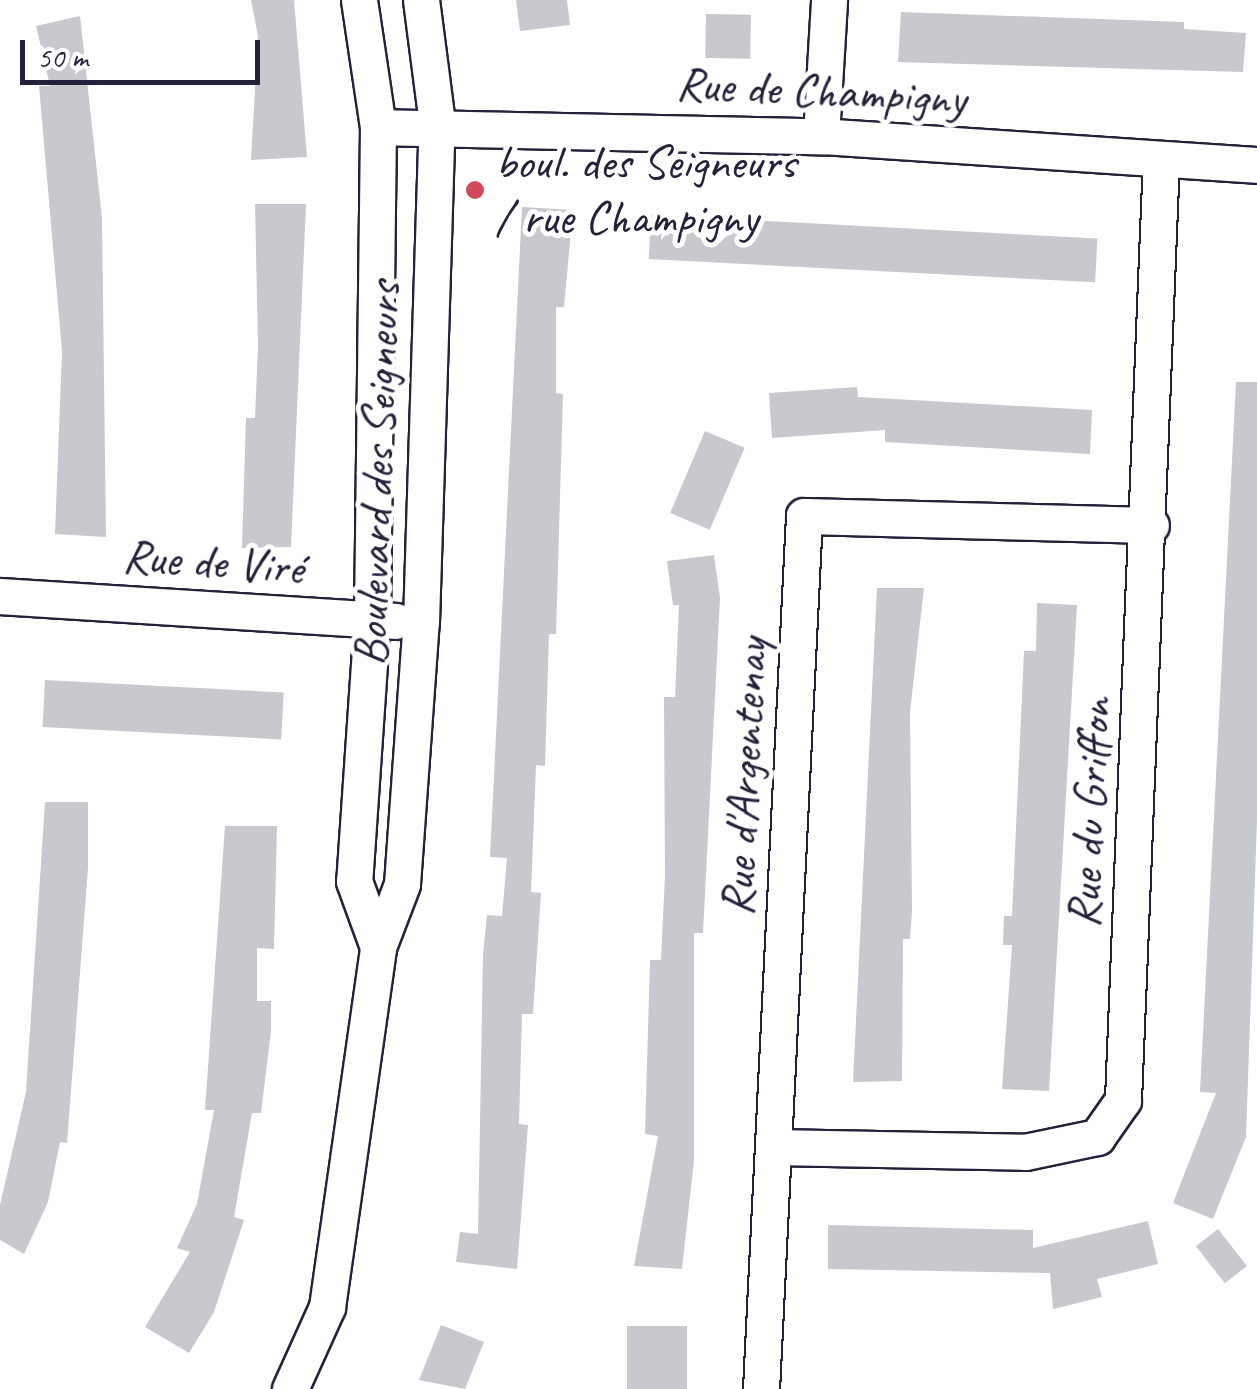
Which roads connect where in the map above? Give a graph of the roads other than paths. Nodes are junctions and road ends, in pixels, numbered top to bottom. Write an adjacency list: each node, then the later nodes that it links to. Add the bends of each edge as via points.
1 (359, 0): 5 (street, Boulevard des Seigneurs)
2 (421, 0): 4 (street, Boulevard des Seigneurs)
3 (829, 0): 6 (street)
4 (437, 123): 5 (street, Rue de Champigny); 6 (street, Rue de Champigny); 12 (street, Boulevard des Seigneurs)
5 (378, 127): 11 (street, Boulevard des Seigneurs)
6 (821, 136): 7 (street, Rue de Champigny)
7 (1161, 159): 8 (street, Rue de Champigny); 9 (street, Rue du Griffon)
8 (1257, 164)
9 (1151, 525): 14 (street, Rue du Griffon, via 1122,1100 1097,1136 1026,1152); 14 (street, Rue d'Argentenay, via 804,516)
10 (0, 596): 11 (street, Rue de Viré)
11 (372, 620): 12 (street, Rue de Viré); 13 (street, Boulevard des Seigneurs, via 354,882)
12 (420, 622): 13 (street, Boulevard des Seigneurs, via 402,884)
13 (378, 947): 15 (street, Boulevard des Seigneurs, via 346,1218 327,1307)
14 (772, 1147): 16 (street, Rue d'Argentenay)
15 (290, 1389)
16 (762, 1389)

